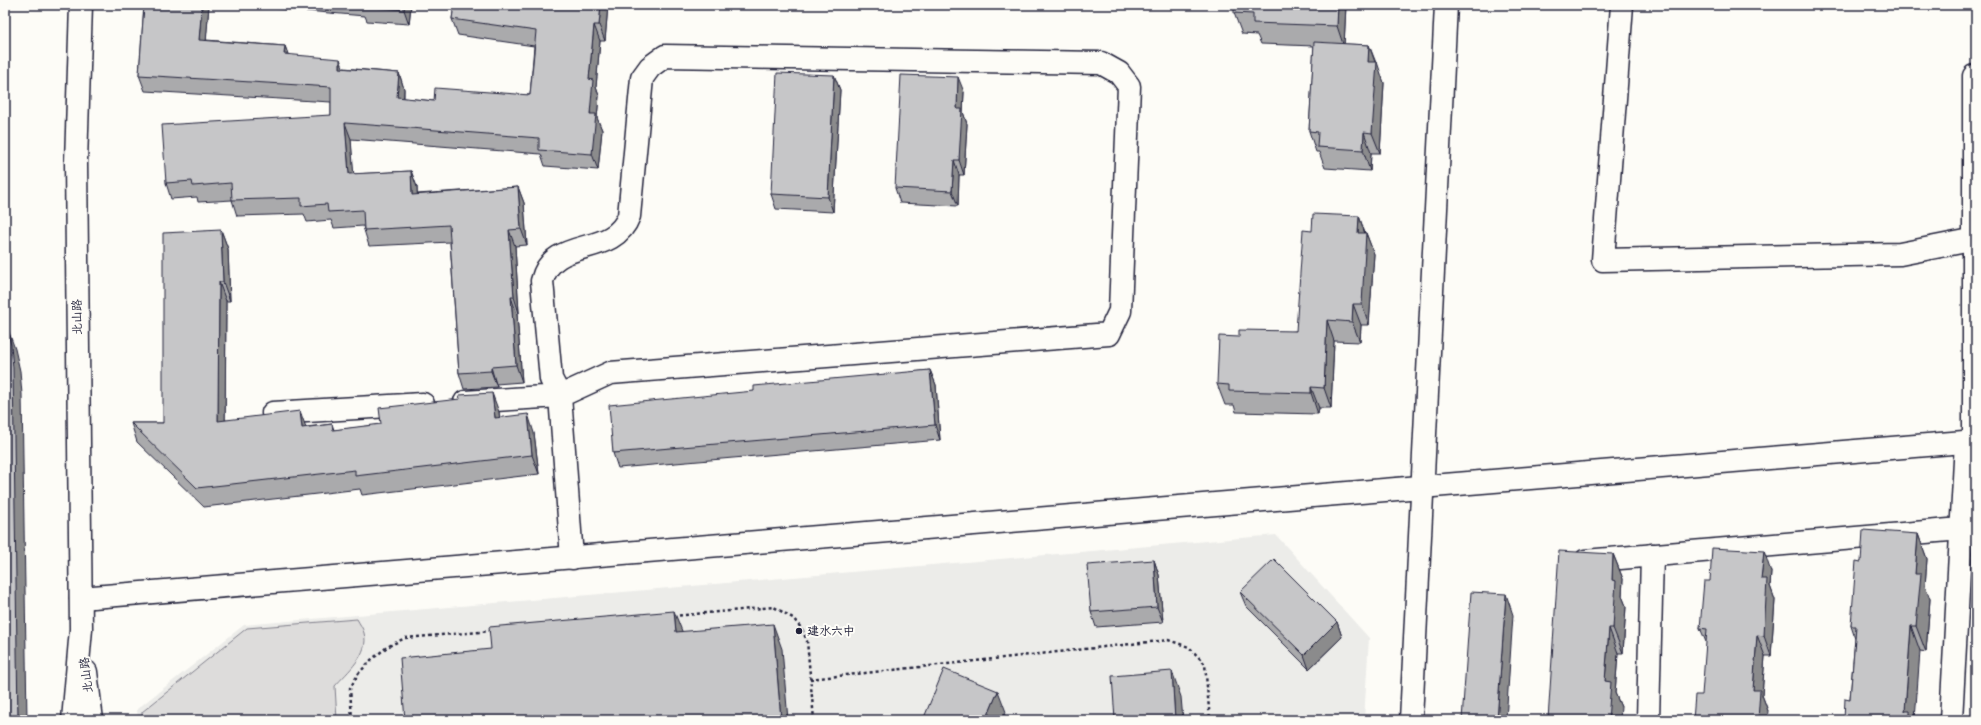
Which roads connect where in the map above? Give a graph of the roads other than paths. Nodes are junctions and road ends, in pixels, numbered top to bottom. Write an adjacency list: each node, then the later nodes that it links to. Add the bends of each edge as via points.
1 (80, 5): 14 (street, 北山路, via 76,169)
2 (1446, 5): 9 (street)
3 (1622, 5): 5 (street, via 1603,260 1900,254)
4 (1976, 76): 5 (street)
5 (1975, 239): 8 (street)
6 (560, 396): 6 (street, via 610,373 1109,334 1120,311 1129,86 1119,73 1101,63 665,56 650,67 642,78 627,222 607,240 559,255 547,266 544,273 542,280 551,378); 7 (street); 12 (street)
7 (273, 414)
8 (1972, 442): 9 (street); 10 (street)
9 (1423, 487): 12 (street); 18 (street)
10 (1961, 529): 11 (street); 20 (street)
11 (1652, 555): 13 (street); 19 (street)
12 (572, 558): 14 (street)
13 (1566, 562)
14 (81, 598): 15 (street, 北山路)
15 (81, 629): 16 (street, 北山路); 17 (street, 北山路)
16 (72, 720)
17 (92, 720)
18 (1411, 720)
19 (1648, 720)
20 (1951, 720)

